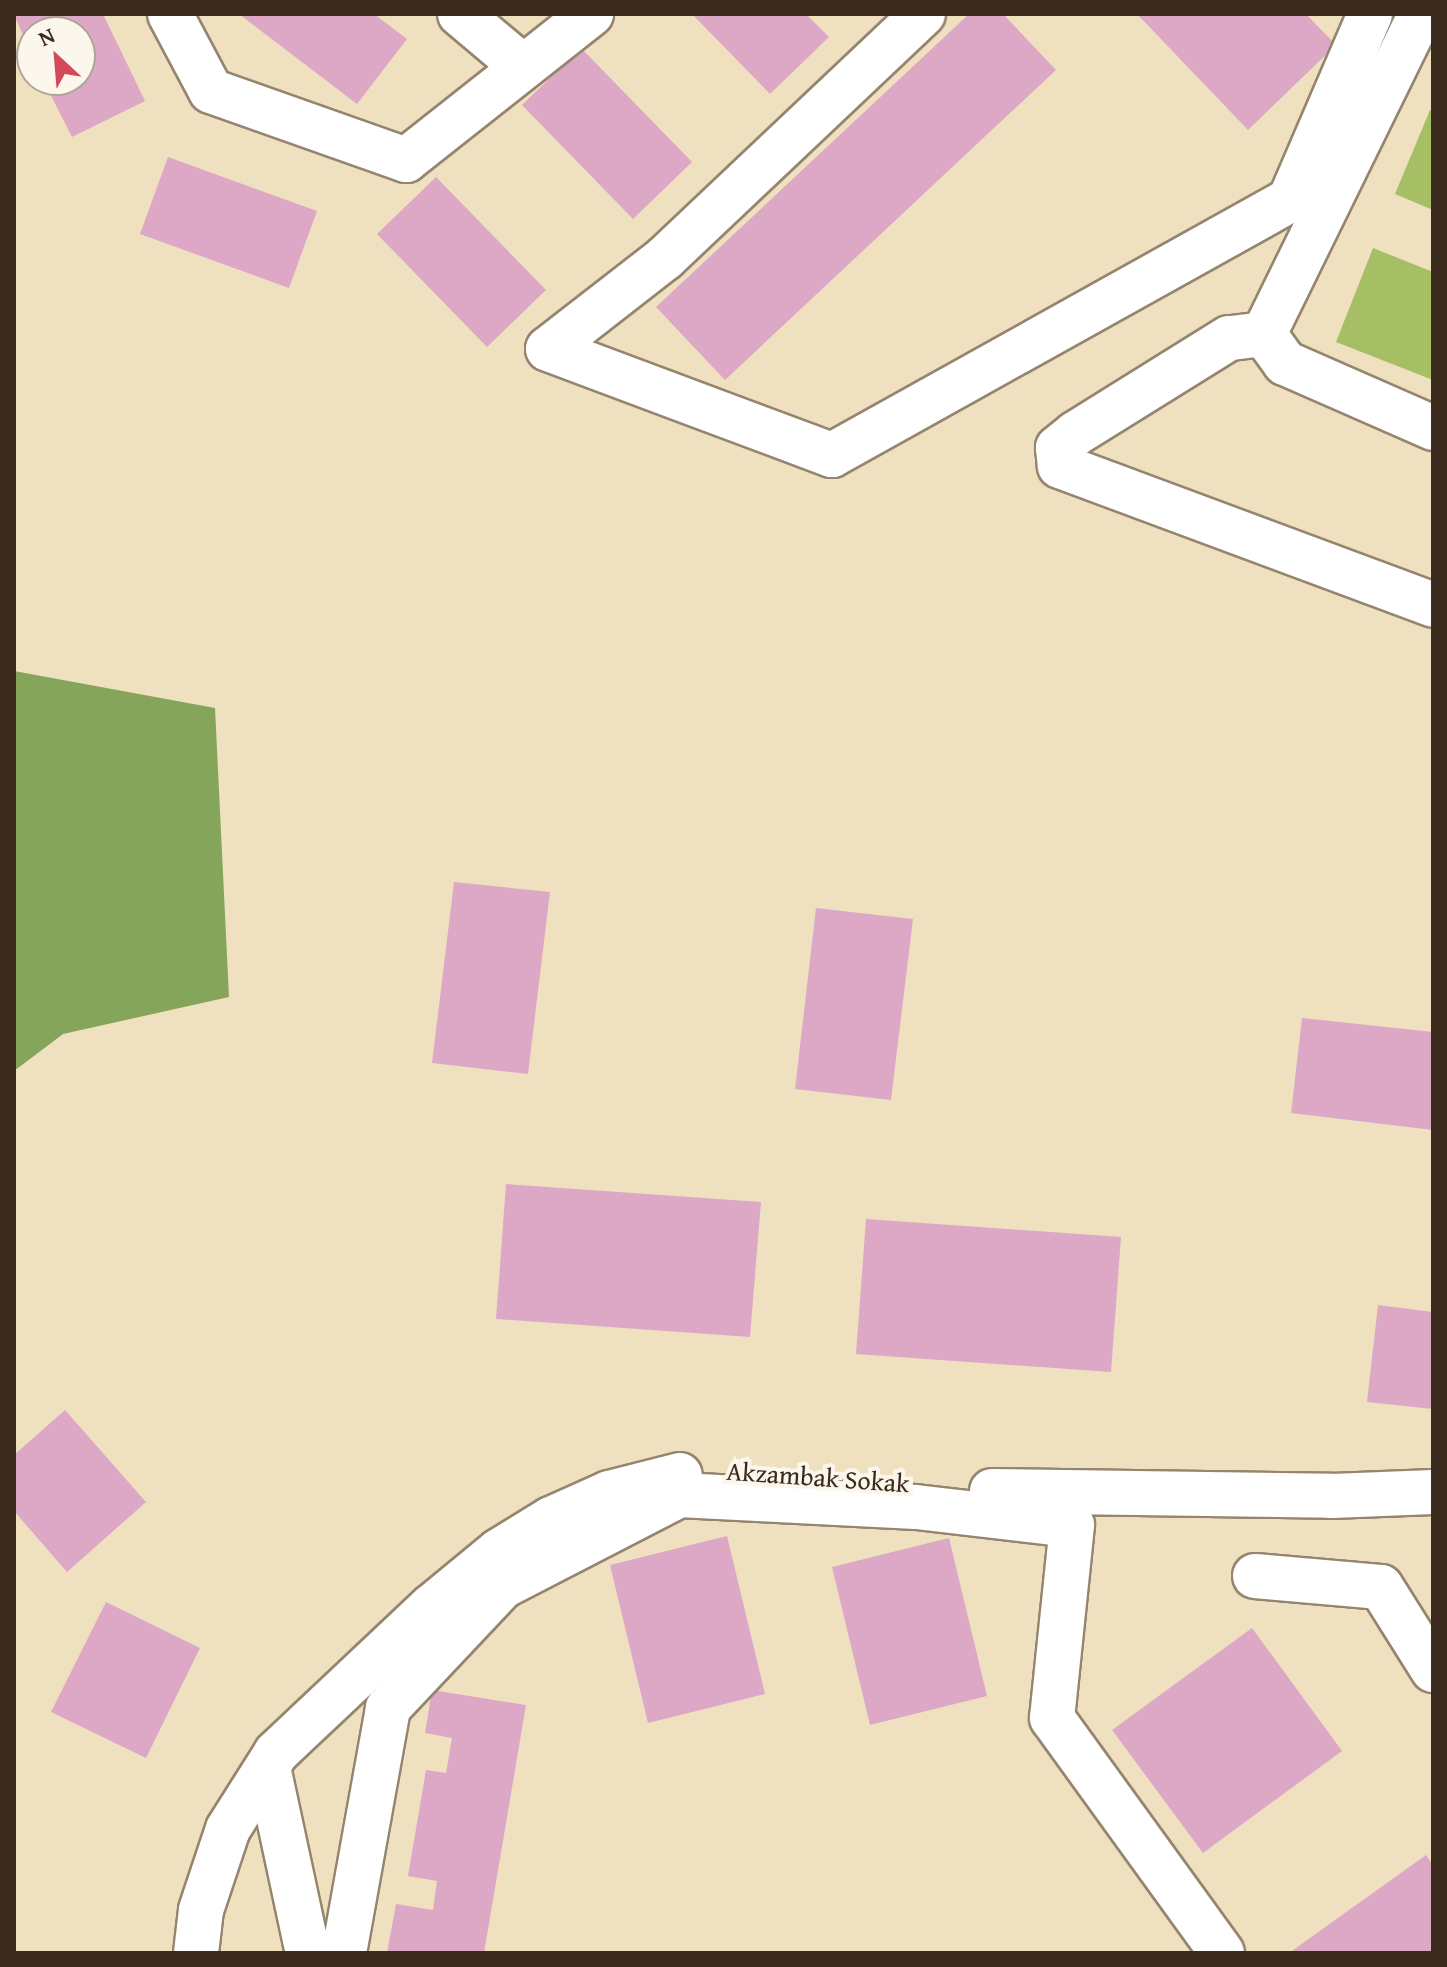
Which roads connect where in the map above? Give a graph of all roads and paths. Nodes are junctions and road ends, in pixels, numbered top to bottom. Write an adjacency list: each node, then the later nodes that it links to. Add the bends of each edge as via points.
1 (170, 14): 7 (street, via 211,91 406,160)
2 (460, 14): 7 (street)
3 (591, 14): 7 (street)
4 (923, 14): 5 (street, via 665,258 548,349 832,455 1290,200)
5 (1370, 14)
6 (1421, 14): 8 (street)
7 (522, 66)
8 (1264, 334): 9 (street, via 1285,363); 10 (street, via 1229,338 1075,434 1058,448 1060,466)
9 (1433, 428)
10 (1433, 605)
11 (1433, 1492): 14 (street, Akzambak Sokak, via 1332,1496 990,1491 733,1468 670,1477 609,1493 551,1519 499,1551 420,1617)
12 (1255, 1576): 13 (street, via 1381,1587)
13 (1433, 1670)
14 (268, 1767): 15 (street, Akzambak Sokak, via 228,1829 201,1910); 16 (street, via 307,1949)
15 (196, 1953)
16 (327, 1953)
17 (344, 1953): 18 (street, via 388,1708 503,1586 679,1495 916,1507 1072,1525 1052,1718)
18 (1222, 1953)

